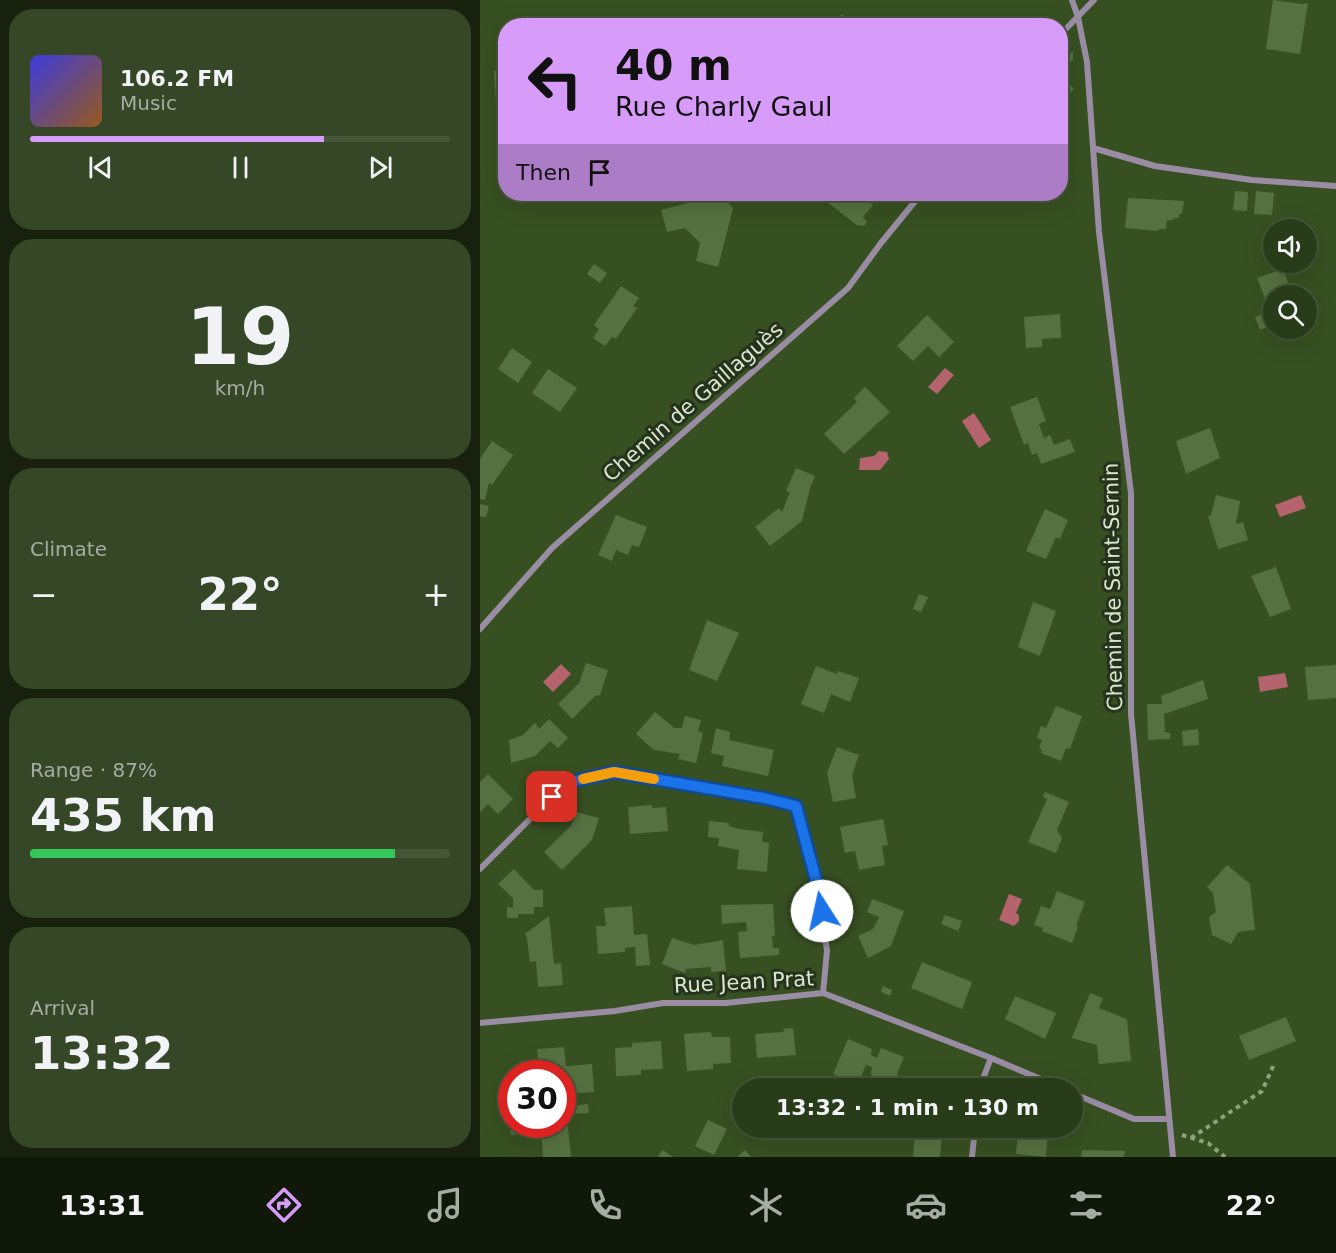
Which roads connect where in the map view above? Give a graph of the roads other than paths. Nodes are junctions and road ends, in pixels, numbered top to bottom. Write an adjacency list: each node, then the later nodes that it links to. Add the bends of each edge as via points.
1 (1072, 0): 3 (street, Chemin de Saint-Sernin)
2 (1095, 0): 3 (street)
3 (1078, 16): 4 (street); 5 (street, Chemin de Saint-Sernin, via 1087,62)
4 (1068, 27)
5 (1093, 148): 6 (street, via 1155,166 1251,180); 16 (street, Chemin de Saint-Sernin, via 1099,232 1131,493 1131,714)
6 (1336, 186)
7 (915, 201): 8 (street, Chemin de Gaillaguès, via 848,288 552,548)
8 (480, 629)
9 (480, 869): 10 (street, via 566,783 614,772 796,806 820,901 827,951)
10 (823, 993): 11 (street, Rue Jean Prat, via 726,1003 663,1003); 12 (street, Rue Jean Prat)
11 (480, 1023)
12 (992, 1058): 13 (street); 14 (street, Rue Jean Prat)
13 (984, 1078)
14 (1038, 1078)
15 (1083, 1098): 16 (street, via 1134,1119)
16 (1169, 1119): 19 (street, Chemin de Saint-Sernin)
17 (974, 1138): 18 (street)
18 (972, 1157)
19 (1173, 1157)

